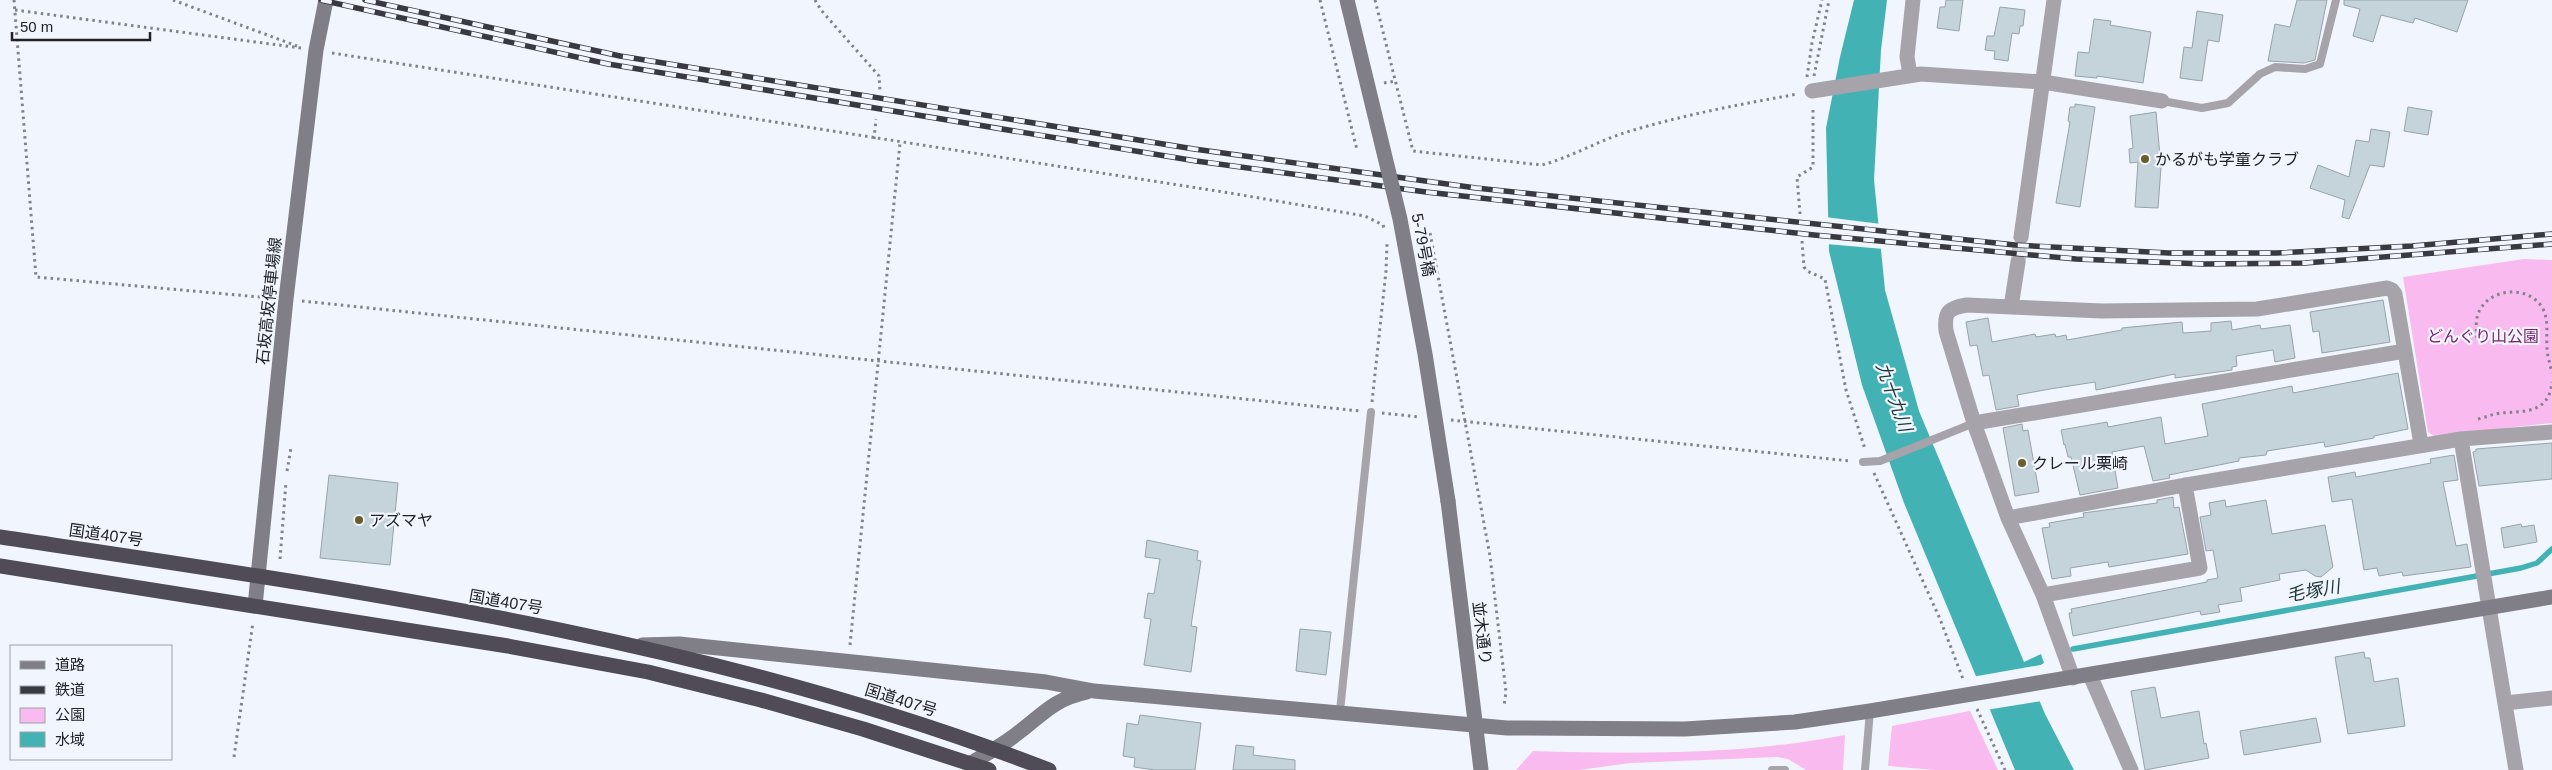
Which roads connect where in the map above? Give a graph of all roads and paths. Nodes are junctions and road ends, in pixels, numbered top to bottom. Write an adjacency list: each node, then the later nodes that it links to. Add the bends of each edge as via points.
1 (14, 0): 13 (path)
2 (173, 0): 14 (path)
3 (326, 0): 14 (street, 石坂高坂停車場線)
4 (815, 0): 17 (path, via 879,76)
5 (1320, 0): 23 (path)
6 (1347, 0): 50 (street, 5-79号橋, bridge, via 1400,219)
7 (1375, 0): 18 (path, via 1413,151 1542,165 1626,132 1730,106)
8 (1822, 0): 18 (path, via 1808,66 1807,82)
9 (1829, 0): 18 (path)
10 (1913, 0): 15 (street)
11 (2054, 0): 16 (street)
12 (2336, 0): 19 (lane, via 2320,64 2305,69 2275,67 2260,74 2228,103 2202,108)
13 (15, 10): 14 (path); 31 (path, via 36,277)
14 (309, 49): 21 (path); 31 (street, 石坂高坂停車場線)
15 (1906, 75): 16 (street); 18 (street)
16 (2043, 82): 19 (street); 27 (street)
17 (880, 91)
18 (1814, 91): 24 (path, via 1814,160 1813,167 1797,177)
19 (2162, 100)
20 (876, 119): 21 (path)
21 (874, 139): 22 (path)
22 (900, 143): 25 (path, via 1365,216 1383,225); 35 (path)
23 (1357, 150)
24 (1800, 214)
25 (1385, 232)
26 (1430, 233): 40 (path)
27 (2021, 237)
28 (1387, 239): 38 (path)
29 (1802, 241): 46 (path, via 1804,267 1825,279 1846,390)
30 (2018, 262): 32 (street)
31 (286, 299): 35 (path); 55 (street, 石坂高坂停車場線)
32 (2011, 307): 34 (street, via 2112,312 2257,309 2387,288 2395,294); 41 (street, via 1956,307 1944,318)
33 (2477, 338): 36 (path, via 2480,309 2492,297 2514,292 2531,297 2538,302 2547,322 2546,346)
34 (2405, 351): 41 (street); 44 (street)
35 (878, 361): 38 (path); 60 (path)
36 (2552, 373)
37 (2552, 382): 39 (path, via 2547,398 2534,410)
38 (1371, 412): 71 (lane)
39 (2478, 419)
40 (1464, 421): 47 (path); 69 (path, via 1490,556 1506,692)
41 (1974, 423): 47 (lane, via 1880,461); 51 (street)
42 (2552, 432): 43 (street)
43 (2461, 439): 44 (street); 59 (street)
44 (2421, 444): 49 (street)
45 (290, 448): 53 (path)
46 (1865, 450)
47 (1864, 462)
48 (1873, 471): 64 (path)
49 (2186, 485): 51 (street); 56 (street, via 2200,568)
50 (1448, 501): 72 (street, 並木通り)
51 (2008, 518): 56 (street)
52 (0, 538): 55 (highway, 国道407号)
53 (280, 559)
54 (0, 566): 58 (highway)
55 (259, 576): 58 (street, 石坂高坂停車場線); 61 (highway, 国道407号)
56 (2043, 595): 63 (street)
57 (2552, 597): 59 (street)
58 (255, 606): 74 (path); 75 (highway, via 648,672 789,708)
59 (2490, 608): 62 (street); 68 (street)
60 (850, 643)
61 (638, 645): 65 (street, via 679,644 1046,682); 73 (highway, 国道407号, via 777,680)
62 (2090, 675): 63 (street); 83 (street)
63 (2073, 678): 67 (street)
64 (1965, 682)
65 (1094, 691): 71 (street); 73 (street, via 1066,697 1048,707)
66 (2552, 698): 68 (street)
67 (1976, 701): 70 (street); 82 (path)
68 (2504, 703): 84 (street)
69 (1504, 706)
70 (1870, 711): 72 (street, via 1795,722 1685,729 1517,728); 81 (lane)
71 (1340, 712): 72 (street)
72 (1476, 724): 78 (street, 並木通り)
73 (995, 749): 75 (street); 77 (highway, 国道407号)
74 (234, 757)
75 (971, 763): 76 (highway)
76 (989, 770)
77 (1049, 770)
78 (1481, 770)
79 (1772, 770): 80 (lane)
80 (1785, 770)
81 (1865, 770)
82 (2006, 770)
83 (2131, 770)
84 (2516, 770)

